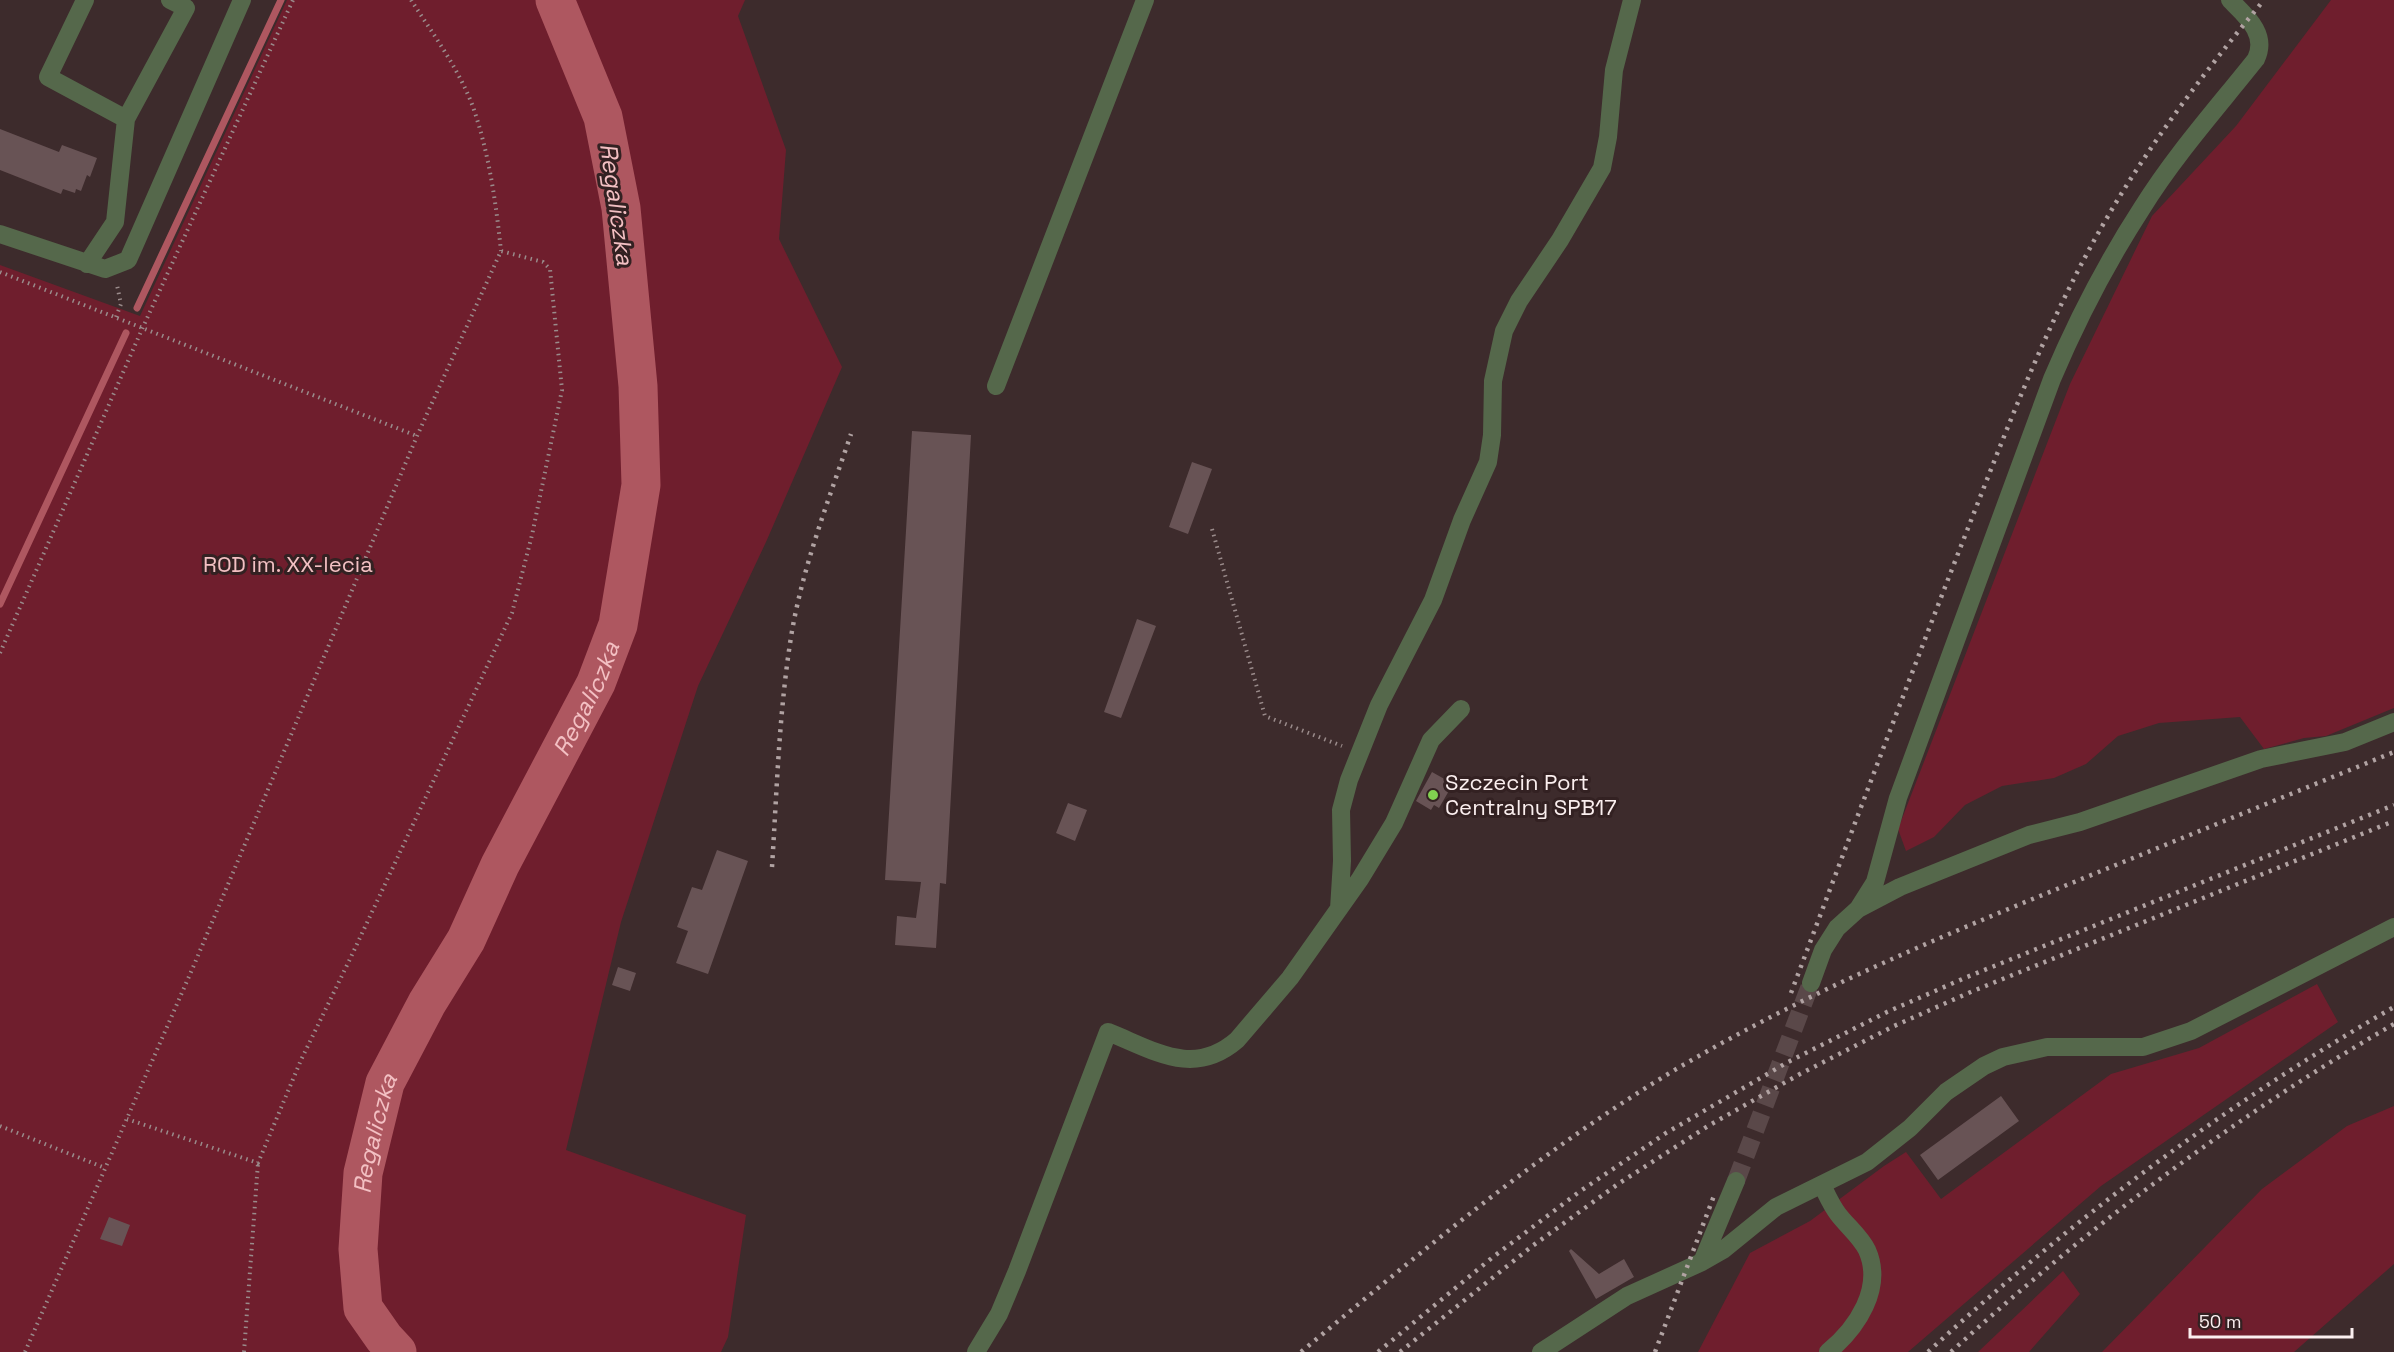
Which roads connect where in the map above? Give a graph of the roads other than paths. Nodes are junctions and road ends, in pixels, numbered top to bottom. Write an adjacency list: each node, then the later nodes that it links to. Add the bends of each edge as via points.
1 (85, 0): 7 (street, via 48,77)
2 (170, 0): 7 (street, via 186,8)
3 (242, 0): 9 (street, via 128,260 105,270)
4 (1145, 0): 10 (street)
5 (1632, 0): 13 (street, via 1614,70 1602,168 1504,331 1493,381 1488,462 1433,600 1379,705 1359,754 1341,810)
6 (2230, 0): 14 (street, via 2259,35 2260,52 2142,208 2069,338 1898,798 1875,882)
7 (126, 119): 9 (street, via 115,222)
8 (0, 234): 9 (street)
9 (87, 264)
10 (996, 386)
11 (1461, 709): 13 (street, via 1431,740 1394,823)
12 (2394, 722): 14 (street, via 2345,742 2261,759 2080,822 2003,844)
13 (1339, 909): 20 (street, via 1290,978 1237,1040 1219,1053 1184,1060 1108,1032 1017,1271 999,1314)
14 (1858, 909): 16 (street, via 1829,938)
15 (2394, 927): 18 (street, via 2165,1041 2127,1048 2047,1047 2003,1057 1946,1092 1884,1150)
16 (1811, 983)
17 (1736, 1181): 19 (street)
18 (1822, 1185): 19 (street, via 1776,1208 1736,1241); 22 (street, via 1838,1215 1866,1250 1871,1265 1870,1293 1861,1313)
19 (1702, 1262): 21 (street, via 1627,1296)
20 (976, 1352)
21 (1541, 1352)
22 (1828, 1352)

